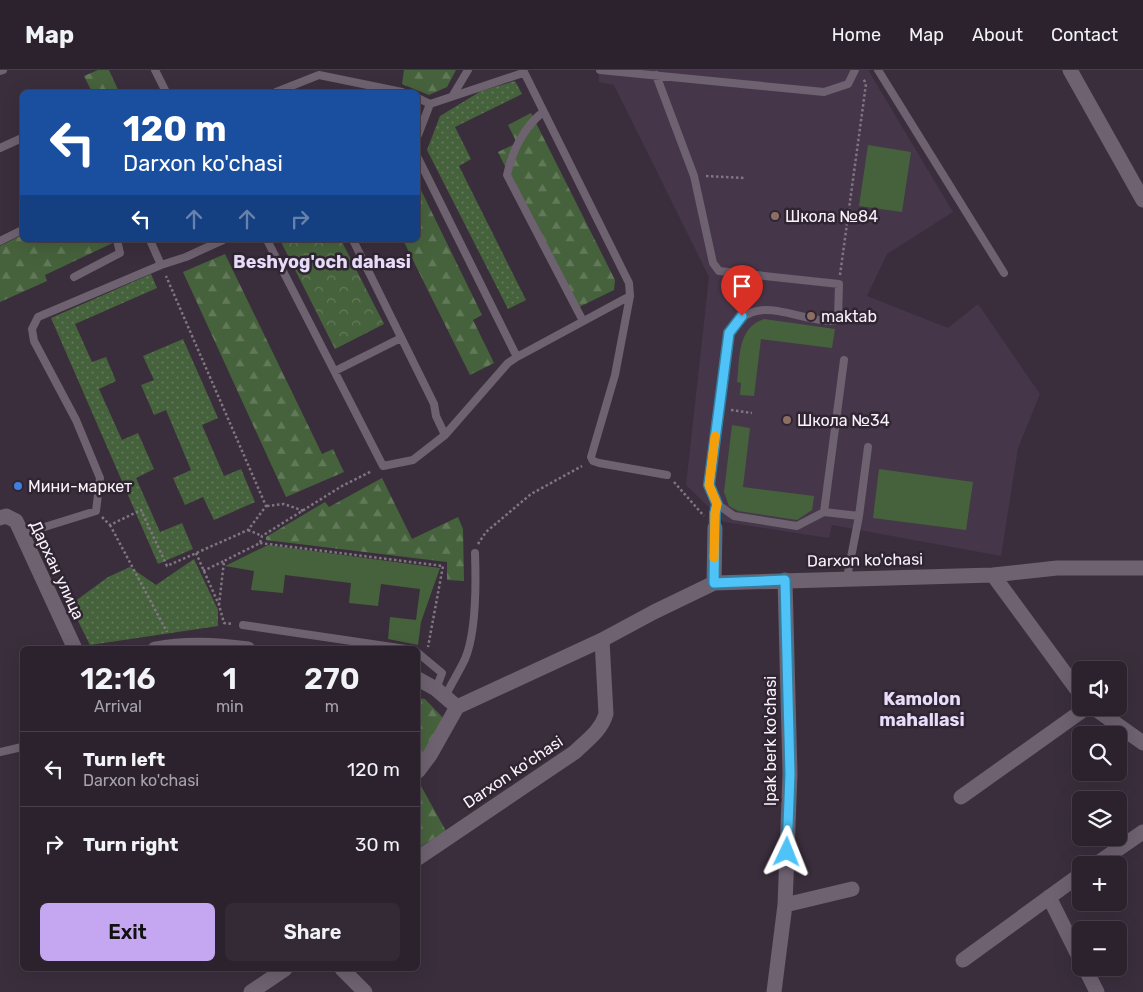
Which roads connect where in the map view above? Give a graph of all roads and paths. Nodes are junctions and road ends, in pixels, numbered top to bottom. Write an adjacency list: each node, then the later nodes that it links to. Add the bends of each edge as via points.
1 (155, 70): 11 (lane)
2 (468, 70): 14 (lane)
3 (600, 70): 9 (lane)
4 (855, 70): 9 (lane, via 848,84 824,92)
5 (878, 70): 33 (lane)
6 (1070, 70): 24 (street)
7 (523, 71): 14 (lane); 17 (lane)
8 (331, 74): 12 (lane, via 319,75); 13 (lane)
9 (656, 75): 22 (lane)
10 (862, 77): 35 (path, via 866,84)
11 (165, 90)
12 (281, 90)
13 (394, 90)
14 (453, 95): 16 (lane)
15 (420, 99): 16 (lane)
16 (430, 104): 18 (lane)
17 (543, 112): 36 (lane, via 629,283); 37 (lane, via 531,122 513,153 507,175)
18 (420, 130)
19 (20, 139): 20 (lane)
20 (0, 148)
21 (420, 162): 39 (lane)
22 (694, 176): 23 (path); 35 (lane, via 713,263 719,270)
23 (744, 178)
24 (1143, 200)
25 (20, 231): 26 (lane)
26 (0, 241)
27 (117, 242): 34 (lane, via 120,254)
28 (151, 242): 32 (lane)
29 (219, 242): 32 (lane)
30 (268, 242): 41 (lane)
31 (354, 242): 38 (lane)
32 (161, 264): 50 (path); 51 (lane, via 38,317 32,329 34,341 76,420 100,478)
33 (1004, 273)
34 (74, 277)
35 (839, 284): 49 (lane, via 838,317 834,321 764,309 742,316 729,333 709,485)
36 (630, 296): 37 (lane); 46 (lane, via 615,375 591,458)
37 (583, 322): 39 (lane)
38 (401, 338): 41 (lane); 44 (lane, via 434,404)
39 (517, 357): 44 (lane)
40 (844, 360): 53 (lane)
41 (334, 371): 47 (lane)
42 (730, 410): 43 (path)
43 (752, 413)
44 (445, 435): 47 (lane, via 413,460)
45 (868, 447): 54 (lane)
46 (593, 461): 48 (lane); 63 (path, via 531,494 486,532)
47 (383, 466): 52 (path, via 342,486)
48 (667, 475): 57 (path)
49 (717, 504): 53 (lane, via 734,516 797,526); 57 (lane)
50 (266, 506): 52 (path, via 284,504); 58 (path)
51 (96, 511): 56 (path); 59 (lane)
52 (304, 511): 60 (path)
53 (824, 512): 54 (lane)
54 (859, 516): 68 (lane)
55 (0, 518): 59 (street, Дархан улица, via 6,516 16,521)
56 (110, 525): 62 (path, via 141,510 167,566); 74 (path)
57 (715, 528): 70 (street)
58 (248, 530): 60 (path); 62 (path)
59 (22, 534): 75 (street, Дархан улица)
60 (262, 536): 61 (path)
61 (260, 543): 64 (path); 80 (path, via 443,566)
62 (196, 553): 66 (path)
63 (474, 553): 83 (lane, via 476,585 466,657)
64 (224, 561): 66 (path); 71 (path)
65 (1143, 568): 67 (street, Darxon ko'chasi, via 1057,568)
66 (203, 571): 71 (path)
67 (993, 575): 68 (street, Darxon ko'chasi); 82 (street)
68 (847, 578): 69 (street, Darxon ko'chasi)
69 (785, 580): 70 (street, Darxon ko'chasi); 98 (street, Ipak berk ko'chasi, via 790,774)
70 (714, 583): 73 (street, Darxon ko'chasi)
71 (219, 605): 72 (path, via 224,623)
72 (243, 625): 78 (lane)
73 (602, 640): 84 (street, Darxon ko'chasi); 94 (street, Darxon ko'chasi, via 606,714 599,728 575,752)
74 (174, 645): 76 (street); 77 (street)
75 (74, 646)
76 (169, 646)
77 (223, 646)
78 (386, 646)
79 (420, 655): 80 (lane)
80 (426, 660): 83 (lane, via 442,673)
81 (420, 680): 83 (street)
82 (1072, 686)
83 (440, 693): 84 (street)
84 (457, 707): 90 (street)
85 (1075, 716): 91 (street)
86 (1105, 716): 87 (street)
87 (1143, 744)
88 (20, 747): 89 (lane)
89 (0, 752)
90 (420, 768)
91 (962, 797)
92 (1143, 832): 93 (street)
93 (1108, 856)
94 (420, 857)
95 (1072, 880): 97 (street)
96 (852, 889): 98 (street)
97 (1049, 896): 99 (street); 100 (street)
98 (785, 905): 106 (street, Ipak berk ko'chasi)
99 (1072, 943)
100 (963, 960)
101 (282, 971): 104 (street)
102 (344, 971): 105 (street)
103 (1089, 976): 107 (street)
104 (250, 992)
105 (365, 992)
106 (774, 992)
107 (1097, 992)

